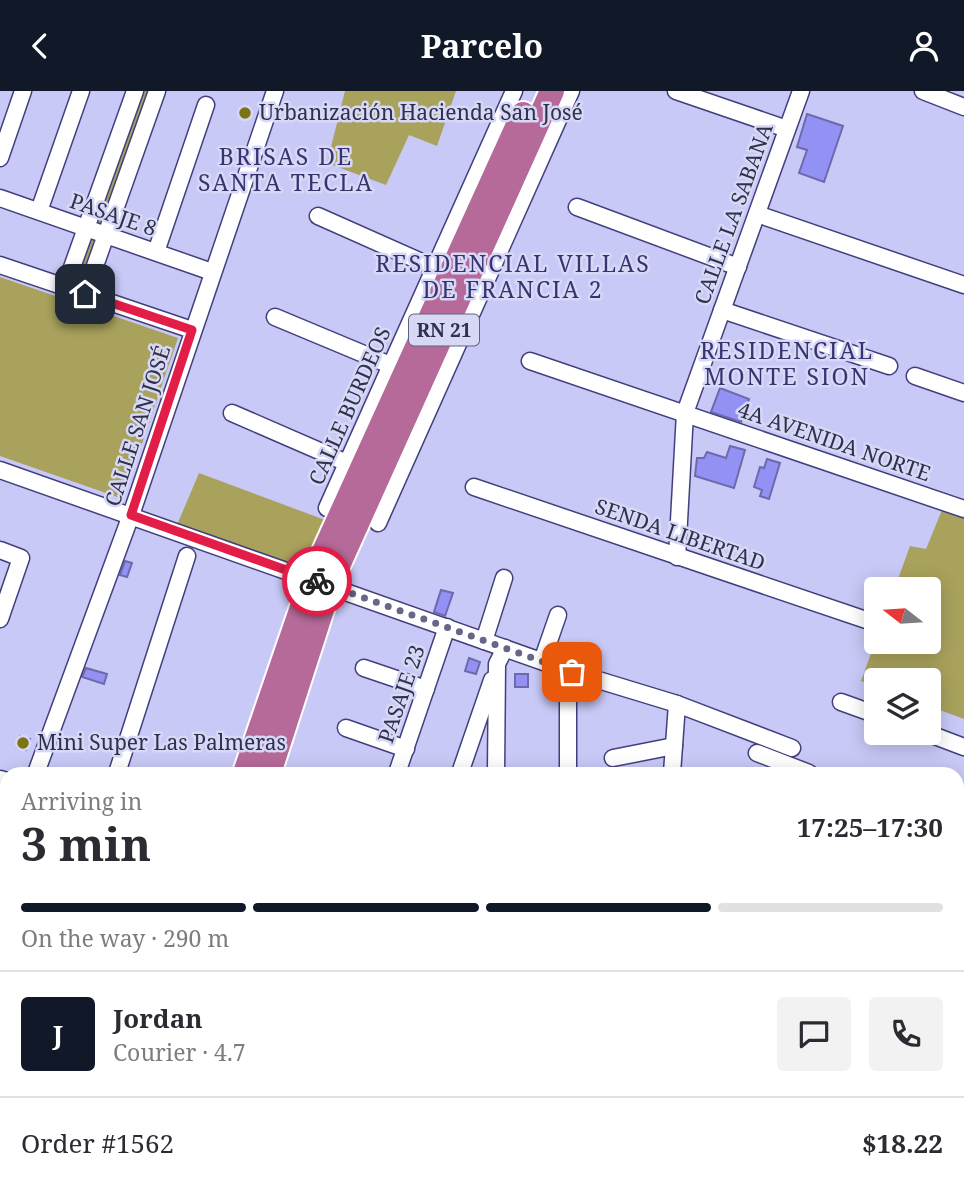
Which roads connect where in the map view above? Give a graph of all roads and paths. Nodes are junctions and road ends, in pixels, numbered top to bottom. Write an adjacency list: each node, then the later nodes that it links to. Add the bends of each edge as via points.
1 (23, 91): 16 (street)
2 (81, 91): 19 (street)
3 (135, 91): 22 (street)
4 (157, 91): 23 (street)
5 (275, 91): 28 (street, CALLE SAN JOSÉ)
6 (514, 91): 27 (street, CALLE BURDEOS)
7 (533, 91): 53 (highway, RN 21)
8 (552, 91): 53 (highway, RN 21)
9 (571, 91): 48 (street)
10 (676, 91): 15 (street)
11 (801, 91): 15 (street, CALLE LA SABANA)
12 (923, 91): 14 (street)
13 (206, 105): 24 (street)
14 (964, 107)
15 (788, 129): 20 (street, CALLE LA SABANA)
16 (0, 158)
17 (0, 198): 19 (street, PASAJE 8)
18 (576, 207): 26 (street)
19 (38, 211): 22 (street, PASAJE 8)
20 (757, 214): 26 (street, CALLE LA SABANA); 29 (street)
21 (318, 216): 27 (street)
22 (86, 228): 23 (street, PASAJE 8); 30 (street)
23 (106, 235): 24 (street, PASAJE 8); 31 (street)
24 (156, 252): 28 (street, PASAJE 8)
25 (0, 265): 30 (street)
26 (737, 267): 32 (street, CALLE LA SABANA)
27 (435, 268): 36 (street, CALLE BURDEOS)
28 (212, 272): 34 (street, CALLE SAN JOSÉ)
29 (964, 285)
30 (65, 287): 31 (street)
31 (85, 294): 34 (street)
32 (722, 310): 37 (street); 41 (street, CALLE LA SABANA)
33 (275, 317): 36 (street)
34 (192, 330): 47 (street, CALLE SAN JOSÉ)
35 (530, 361): 41 (street, 4A AVENIDA NORTE)
36 (390, 365): 42 (street, CALLE BURDEOS)
37 (889, 366)
38 (915, 376): 39 (street)
39 (964, 393)
40 (232, 413): 42 (street)
41 (685, 413): 46 (street, 4A AVENIDA NORTE); 51 (street, CALLE LA SABANA)
42 (347, 463): 45 (street, CALLE BURDEOS)
43 (0, 470): 47 (street)
44 (474, 487): 51 (street, SENDA LIBERTAD)
45 (327, 508)
46 (964, 509)
47 (131, 515): 57 (street); 76 (street, CALLE SAN JOSÉ)
48 (378, 523)
49 (0, 550): 55 (street, via 21,558)
50 (187, 556): 77 (street)
51 (677, 557): 56 (street, SENDA LIBERTAD)
52 (504, 578): 58 (street)
53 (323, 579): 78 (highway, RN 21); 79 (highway, RN 21)
54 (558, 615): 60 (street)
55 (0, 619)
56 (864, 619)
57 (447, 627): 58 (street); 64 (street, PASAJE 23)
58 (484, 641): 59 (street)
59 (505, 648): 60 (street); 61 (street)
60 (542, 661): 63 (street)
61 (498, 664): 81 (street); 82 (street)
62 (364, 668): 64 (street)
63 (572, 672): 66 (street); 83 (street)
64 (426, 689): 73 (street, PASAJE 23)
65 (841, 702): 67 (street)
66 (677, 704): 70 (street); 72 (street)
67 (864, 710)
68 (346, 728): 73 (street)
69 (941, 738): 71 (street)
70 (674, 746): 75 (street); 84 (street)
71 (964, 747)
72 (792, 748)
73 (406, 749): 80 (street, PASAJE 23)
74 (757, 753): 85 (street)
75 (613, 758)
76 (38, 767)
77 (119, 767)
78 (247, 767)
79 (271, 767)
80 (399, 767)
81 (462, 767)
82 (496, 767)
83 (568, 767)
84 (672, 767)
85 (793, 767)

